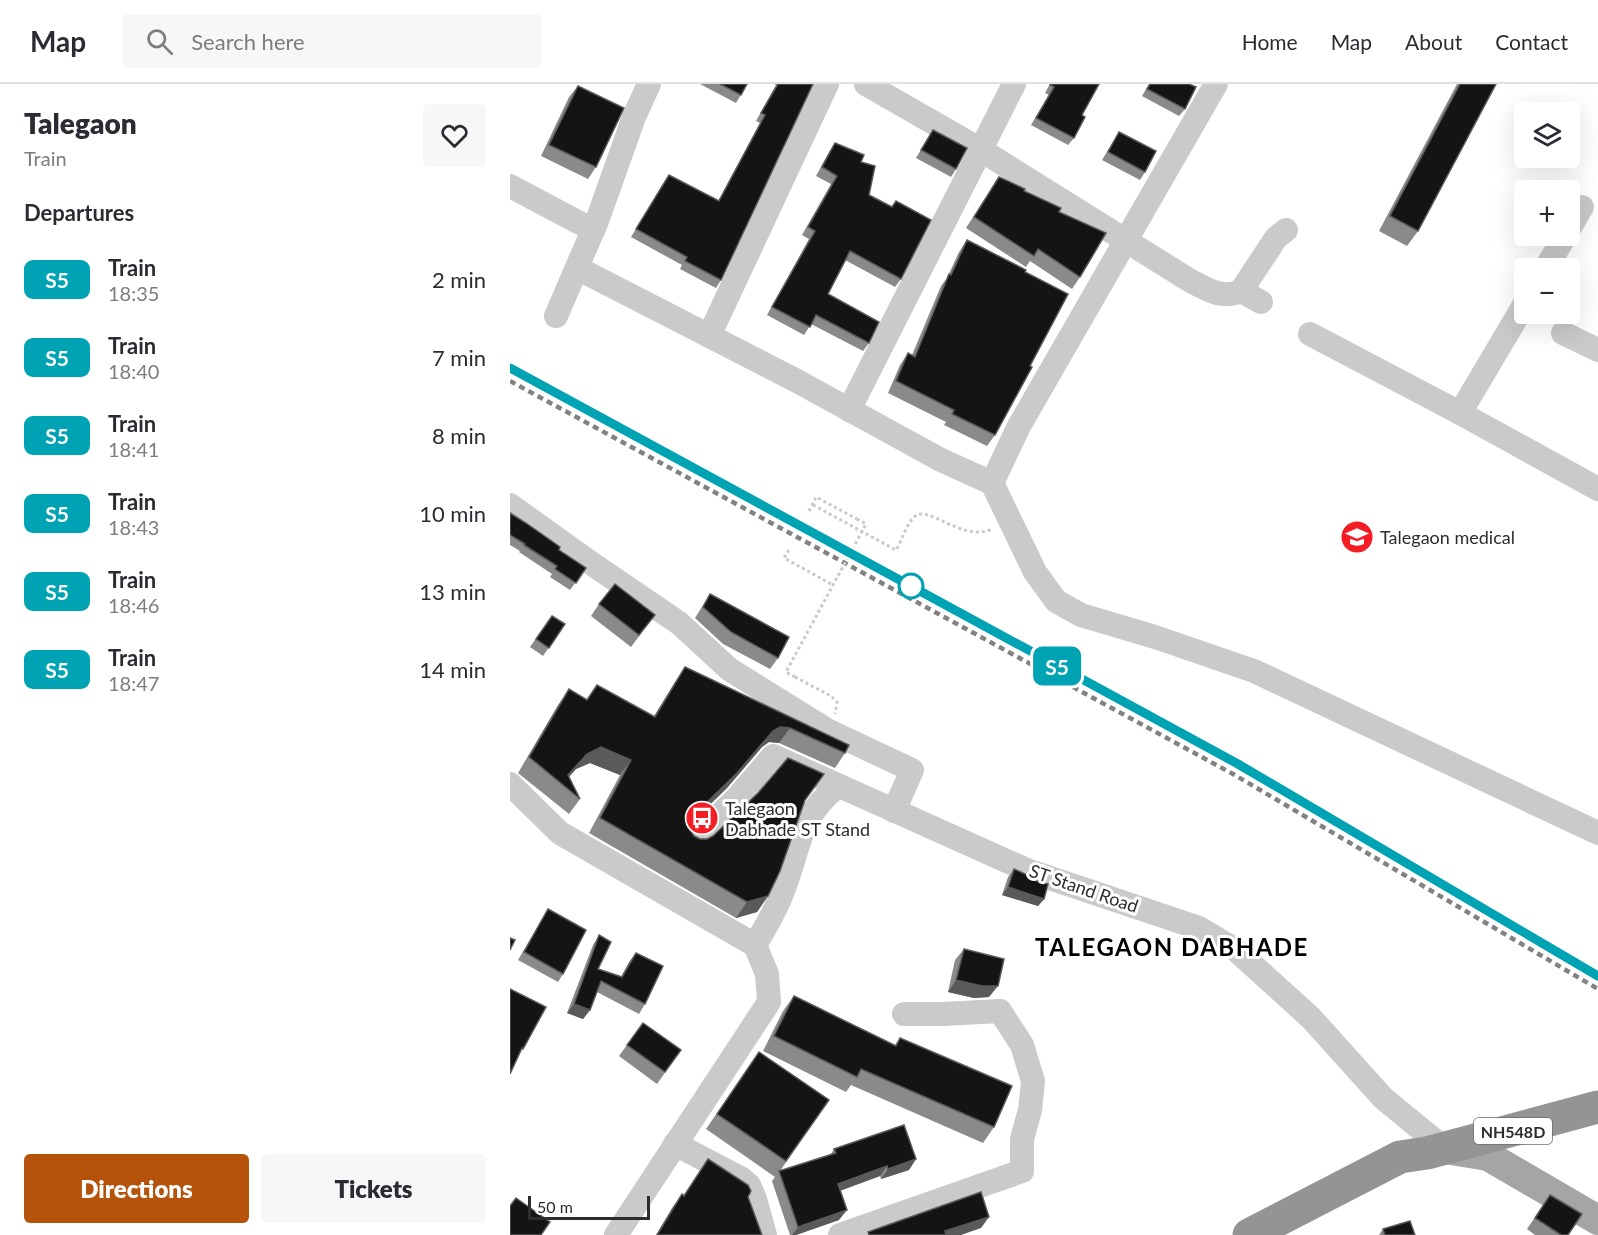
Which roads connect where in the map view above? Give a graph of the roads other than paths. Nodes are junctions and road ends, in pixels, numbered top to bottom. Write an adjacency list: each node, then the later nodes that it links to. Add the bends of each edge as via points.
1 (649, 84): 10 (street)
2 (827, 84): 18 (street)
3 (866, 84): 6 (street)
4 (1014, 84): 6 (street)
5 (1216, 84): 12 (street)
6 (981, 150): 12 (street); 20 (street)
7 (510, 186): 10 (street)
8 (1582, 207): 9 (street)
9 (1580, 210)
10 (592, 230): 13 (street)
11 (1286, 230): 12 (street, via 1276,238 1251,297 1210,291)
12 (1125, 240): 22 (street, via 1019,426)
13 (577, 268): 14 (street); 18 (street)
14 (556, 316)
15 (1514, 322): 21 (street)
16 (1563, 333): 19 (street)
17 (1310, 334): 21 (street)
18 (709, 336): 20 (street)
19 (1598, 350)
20 (849, 410): 22 (street)
21 (1460, 413): 23 (street)
22 (992, 483): 28 (street, via 1043,585 1056,601 1081,615 1254,671)
23 (1598, 489)
24 (510, 505): 27 (street, via 679,623 729,669 827,730 912,770)
25 (510, 784): 30 (street, via 560,833)
26 (838, 786): 27 (street, ST Stand Road); 29 (street, ST Stand Road, via 773,756); 30 (street, via 823,797 808,818 783,892)
27 (894, 811): 34 (street, ST Stand Road, via 1029,871 1199,928 1236,950 1311,1018 1383,1098)
28 (1598, 833)
29 (693, 841)
30 (755, 945): 33 (street, via 767,974 769,1002)
31 (904, 1014): 38 (street, via 1000,1011 1022,1045 1033,1080 1022,1139 1022,1171)
32 (1598, 1107): 34 (highway, NH548D)
33 (675, 1144): 36 (street); 37 (street, via 749,1185)
34 (1429, 1159): 35 (main road, via 1488,1156); 39 (highway, NH548D, via 1400,1157); 40 (highway, NH548D)
35 (1598, 1220)
36 (616, 1235)
37 (765, 1235)
38 (840, 1235)
39 (1249, 1235)
40 (1295, 1235)

